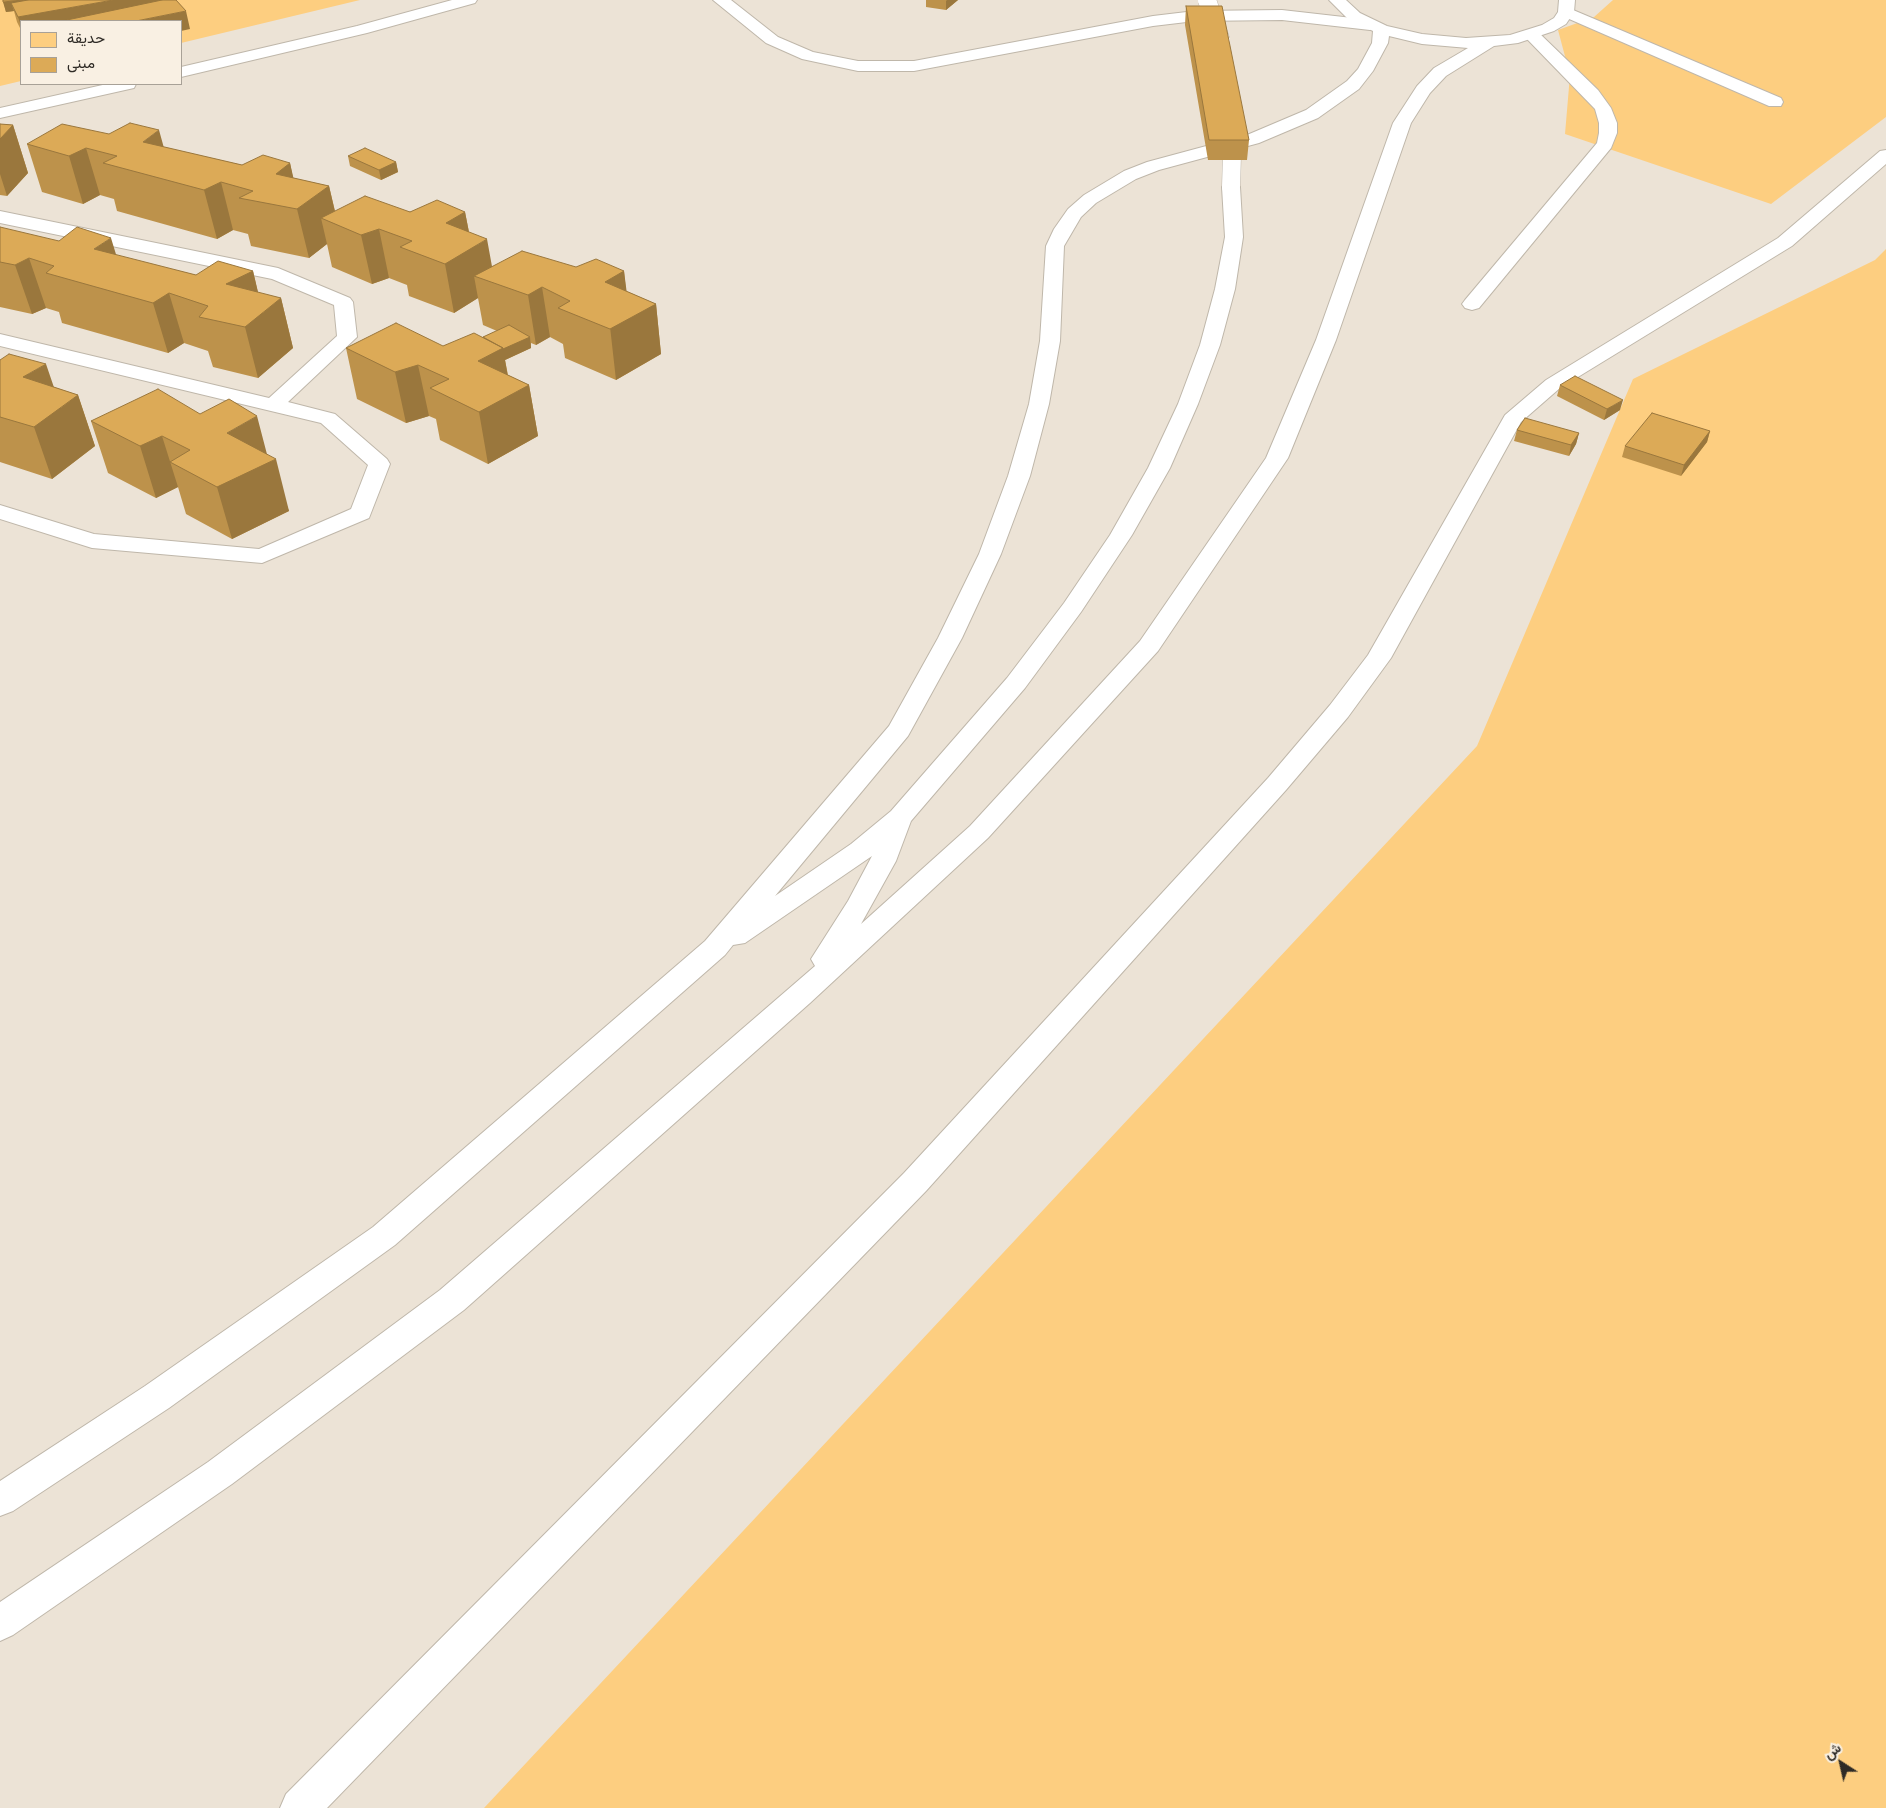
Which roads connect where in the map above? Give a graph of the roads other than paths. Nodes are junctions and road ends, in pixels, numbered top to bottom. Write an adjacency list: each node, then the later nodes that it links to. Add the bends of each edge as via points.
1 (469, 0): 12 (main road, via 361,30)
2 (721, 0): 7 (main road, via 772,40 808,56 858,66 914,66)
3 (1207, 0): 11 (main road, bridge, via 1219,30)
4 (1226, 0): 7 (main road)
5 (1337, 0): 8 (main road, via 1354,16)
6 (1567, 6): 9 (main road, via 1560,21); 14 (main road)
7 (1153, 21): 8 (main road, via 1195,16 1282,15)
8 (1375, 27): 10 (main road, via 1422,39); 24 (main road, via 1380,43 1365,71 1353,85 1312,114 1253,139 1162,163 1130,175 1090,199 1074,213 1056,246 1050,340 1040,404 1022,466 990,554 950,638 898,730)
9 (1532, 35): 10 (main road); 19 (main road, via 1603,108 1608,133 1605,144)
10 (1489, 42): 25 (main road, via 1440,72 1411,106 1402,123 1326,340 1277,458 1149,646 978,832)
11 (1224, 57)
12 (182, 72)
13 (124, 85): 16 (main road)
14 (1775, 102)
15 (1233, 104): 23 (main road, bridge, via 1231,187 1234,237 1225,289 1192,396 1121,535 1074,606 1016,683)
16 (0, 113)
17 (1886, 155): 28 (main road, via 1785,242 1553,384 1512,419 1379,658 1277,784 916,1182)
18 (0, 217): 21 (main road, via 278,274 343,302 347,337)
19 (1472, 304)
20 (0, 340): 21 (main road)
21 (273, 405): 22 (main road, via 328,418 379,464 361,513 262,556 92,541)
22 (0, 512)
23 (900, 817): 24 (main road, via 822,878); 25 (main road, via 859,905)
24 (715, 948): 26 (main road, via 384,1236 157,1397)
25 (800, 996): 27 (main road, via 452,1300 220,1473)
26 (0, 1500)
27 (0, 1623)
28 (300, 1808)

